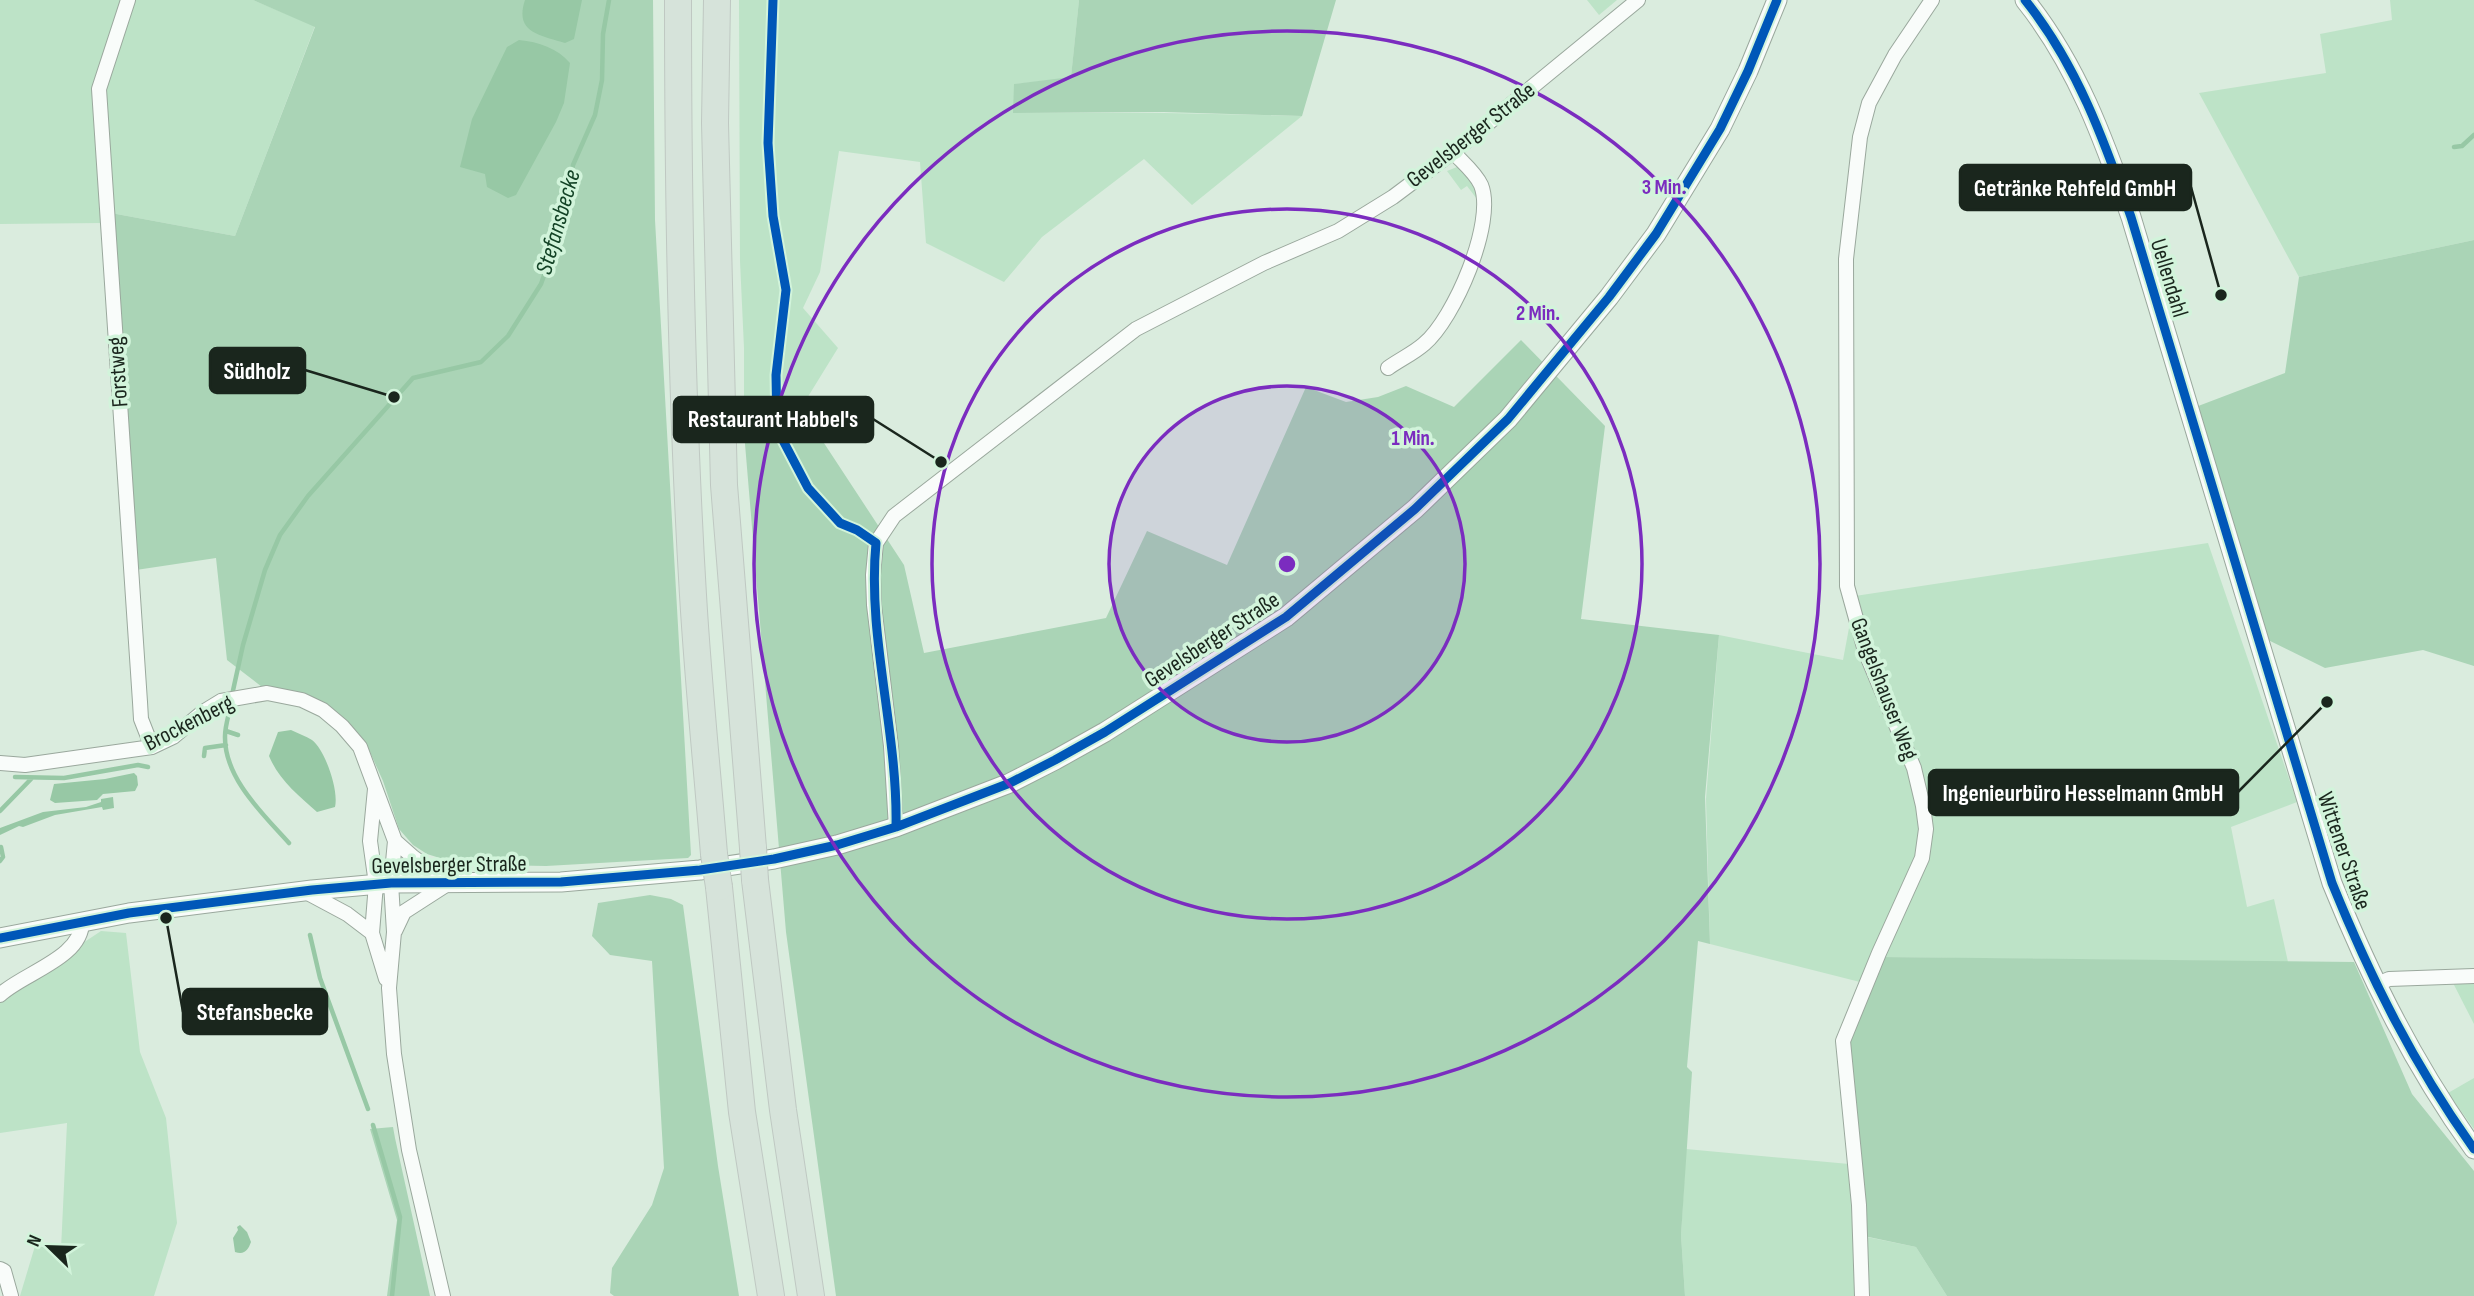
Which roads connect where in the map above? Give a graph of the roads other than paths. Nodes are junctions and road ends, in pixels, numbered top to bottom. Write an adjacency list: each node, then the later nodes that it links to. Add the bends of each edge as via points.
1 (128, 0): 11 (street, Forstweg, via 99,89 141,719)
2 (678, 0): 31 (highway, bridge, via 680,303 693,598 742,1112)
3 (717, 0): 32 (highway, bridge, via 715,123 724,485 755,880)
4 (1638, 0): 8 (street, Gevelsberger Straße)
5 (1777, 0): 14 (main road, Gevelsberger Straße, via 1720,129 1656,234 1508,419 1415,509 1286,617 1105,732 1010,783)
6 (1932, 0): 33 (street, Gangelshauser Weg, via 1869,103 1860,136 1846,259 1847,586 1865,651 1914,768 1926,829 1922,858 1843,1041 1859,1205)
7 (2025, 0): 10 (main road, Uellendahl, via 2060,47 2103,138)
8 (1453, 152): 9 (street, via 1480,185 1484,213 1477,246 1456,301 1439,326 1425,344); 14 (street, Gevelsberger Straße, via 1338,231 1264,263 1136,329 894,516 876,543 873,575)
9 (1388, 368)
10 (2228, 543): 24 (main road, Wittener Straße, via 2332,883)
11 (152, 747): 12 (street, Brockenberg, via 25,765); 13 (street, Brockenberg, via 221,701 267,693 302,700 342,726 360,747)
12 (0, 763)
13 (375, 788): 15 (street, Brockenberg); 17 (street, Brockenberg, via 370,841)
14 (896, 827): 16 (main road, Gevelsberger Straße, via 774,859 700,870 561,882)
15 (396, 841): 16 (street, Brockenberg); 17 (street, Brockenberg)
16 (449, 883): 17 (main road, Gevelsberger Straße); 20 (street, via 404,912)
17 (384, 884): 18 (main road, Gevelsberger Straße); 20 (street); 21 (street)
18 (304, 891): 19 (main road, Gevelsberger Straße); 21 (street)
19 (82, 921): 22 (main road, Gevelsberger Straße); 26 (street, via 71,949)
20 (394, 932): 25 (street)
21 (372, 933): 25 (street)
22 (0, 938)
23 (2474, 976): 24 (street, via 2389,979)
24 (2375, 985): 27 (main road, Wittener Straße, via 2409,1051)
25 (389, 988): 30 (street, via 403,1119)
26 (0, 995)
27 (2474, 1149)
28 (0, 1269): 29 (street)
29 (11, 1296)
30 (443, 1296)
31 (771, 1296)
32 (811, 1296)
33 (1862, 1296)

